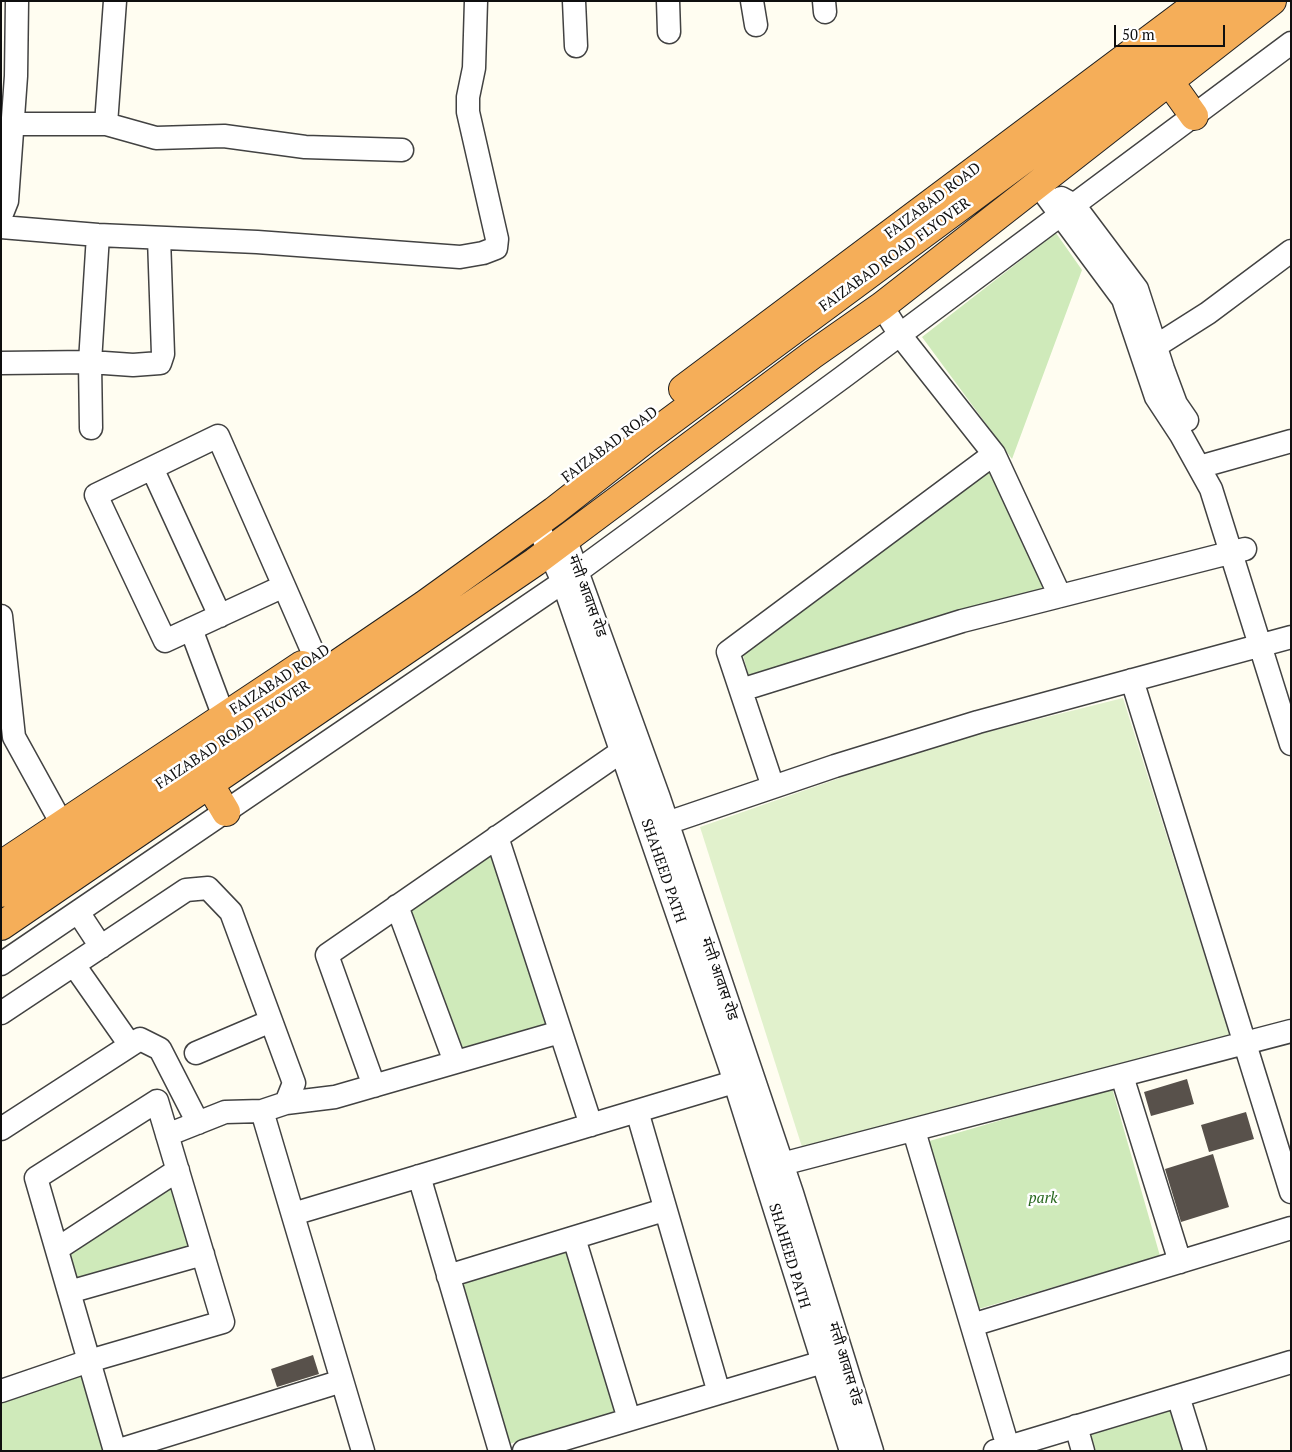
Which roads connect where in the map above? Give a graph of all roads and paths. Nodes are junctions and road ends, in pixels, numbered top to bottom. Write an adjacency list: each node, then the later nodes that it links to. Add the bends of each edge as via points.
1 (18, 1): 14 (street)
2 (115, 1): 18 (street)
3 (476, 1): 25 (street, via 474,68 468,112 497,239 496,248 460,257)
4 (574, 1): 13 (street)
5 (668, 1): 11 (street)
6 (752, 1): 10 (street)
7 (1238, 1): 37 (highway, FAIZABAD ROAD FLYOVER)
8 (1272, 1): 15 (highway)
9 (1191, 5): 47 (highway, FAIZABAD ROAD, via 528,507 380,614)
10 (756, 25)
11 (669, 32)
12 (1291, 43): 16 (street)
13 (576, 46)
14 (9, 70): 17 (street)
15 (1169, 81): 16 (highway); 20 (highway)
16 (1194, 116): 21 (street)
17 (13, 124): 18 (street); 22 (street, via 7,201)
18 (106, 124): 19 (street, via 156,138 224,136 305,147)
19 (402, 150)
20 (1037, 183): 21 (street); 27 (highway)
21 (1067, 210): 28 (street); 29 (street, via 1124,299)
22 (1, 216)
23 (1, 227): 24 (street)
24 (98, 235): 25 (street); 30 (street)
25 (159, 238): 30 (street, via 160,363)
26 (1291, 251): 29 (street, via 1208,313)
27 (882, 306): 28 (street); 38 (highway)
28 (900, 335): 34 (street); 40 (street)
29 (1148, 349): 35 (street, via 1156,397)
30 (90, 362): 31 (street); 32 (street)
31 (1, 363)
32 (91, 428)
33 (1291, 441): 35 (street)
34 (994, 454): 42 (street); 49 (street, via 728,652)
35 (1206, 465): 39 (street, via 1211,489)
36 (152, 468): 41 (street, via 218,436); 44 (street); 45 (street, via 96,495 165,641)
37 (545, 517): 38 (highway, मंत्ती आवास रोड); 62 (highway, FAIZABAD ROAD FLYOVER, via 408,616)
38 (557, 544): 40 (street, मंत्ती आवास रोड); 55 (highway)
39 (1238, 550): 42 (street); 46 (street)
40 (571, 577): 54 (street, SHAHEED PATH); 57 (street); 58 (street, मंत्ती आवास रोड)
41 (284, 586): 44 (street); 47 (street)
42 (1060, 596): 49 (street, via 962,620)
43 (1, 616): 52 (street)
44 (220, 616): 45 (street)
45 (191, 628): 51 (street)
46 (1275, 642): 48 (street); 50 (street); 53 (street)
47 (314, 657): 51 (highway, FAIZABAD ROAD)
48 (1132, 680): 56 (street, via 978,722); 74 (street)
49 (740, 690): 56 (street)
50 (1291, 699)
51 (224, 717): 59 (highway, FAIZABAD ROAD)
52 (8, 735): 59 (street)
53 (1291, 744)
54 (622, 751): 60 (street); 65 (street, SHAHEED PATH)
55 (210, 785): 57 (highway); 66 (highway)
56 (773, 787): 58 (street)
57 (226, 812): 64 (street)
58 (667, 823): 65 (street, मंत्ती आवास रोड)
59 (62, 824): 61 (highway, FAIZABAD ROAD)
60 (497, 837): 63 (street); 73 (street)
61 (1, 864)
62 (1, 893)
63 (397, 906): 77 (street); 80 (street, via 327,955)
64 (78, 912): 67 (street); 68 (street)
65 (691, 924): 79 (street, SHAHEED PATH); 89 (street, मंत्ती आवास रोड)
66 (1, 926)
67 (100, 947): 69 (street); 71 (street, via 186,890 208,888 231,912)
68 (1, 964)
69 (74, 965): 70 (street); 75 (street)
70 (1, 1013)
71 (271, 1021): 76 (street); 81 (street, via 294,1083)
72 (1291, 1031): 74 (street)
73 (560, 1032): 77 (street); 85 (street)
74 (1245, 1044): 78 (street); 92 (street)
75 (130, 1045): 84 (street, via 140,1039 160,1049); 86 (street)
76 (196, 1053)
77 (455, 1062): 80 (street)
78 (1122, 1076): 87 (street); 99 (street)
79 (734, 1082): 83 (street); 104 (street, SHAHEED PATH)
80 (374, 1086): 81 (street, via 335,1097)
81 (286, 1103): 82 (street)
82 (262, 1111): 84 (street, via 226,1112); 94 (street)
83 (637, 1111): 85 (street); 93 (street)
84 (198, 1123): 88 (street)
85 (591, 1125): 91 (street)
86 (1, 1129)
87 (914, 1131): 89 (street); 102 (street)
88 (167, 1135): 90 (street); 97 (street, via 157,1101 36,1178)
89 (782, 1164): 118 (street, मंत्ती आवास रोड)
90 (178, 1170): 97 (street); 98 (street)
91 (419, 1176): 94 (street); 100 (street)
92 (1291, 1192)
93 (664, 1210): 96 (street); 108 (street)
94 (293, 1214): 106 (street)
95 (1291, 1228): 99 (street)
96 (574, 1238): 100 (street); 110 (street)
97 (56, 1249): 101 (street)
98 (203, 1254): 101 (street); 103 (street, via 223,1322)
99 (1180, 1262): 102 (street)
100 (448, 1276): 115 (street)
101 (69, 1292): 103 (street)
102 (972, 1325): 112 (street)
103 (89, 1361): 107 (street); 113 (street)
104 (823, 1362): 108 (street); 117 (street, SHAHEED PATH)
105 (1291, 1362): 109 (street)
106 (342, 1381): 113 (street); 114 (street)
107 (1, 1391)
108 (719, 1393): 110 (street)
109 (1178, 1396): 111 (street); 120 (street)
110 (629, 1419): 116 (street)
111 (1076, 1426): 112 (street); 119 (street)
112 (1002, 1449)
113 (116, 1451)
114 (363, 1451)
115 (500, 1451)
116 (524, 1451)
117 (850, 1451)
118 (872, 1451)
119 (1083, 1451)
120 (1195, 1451)

